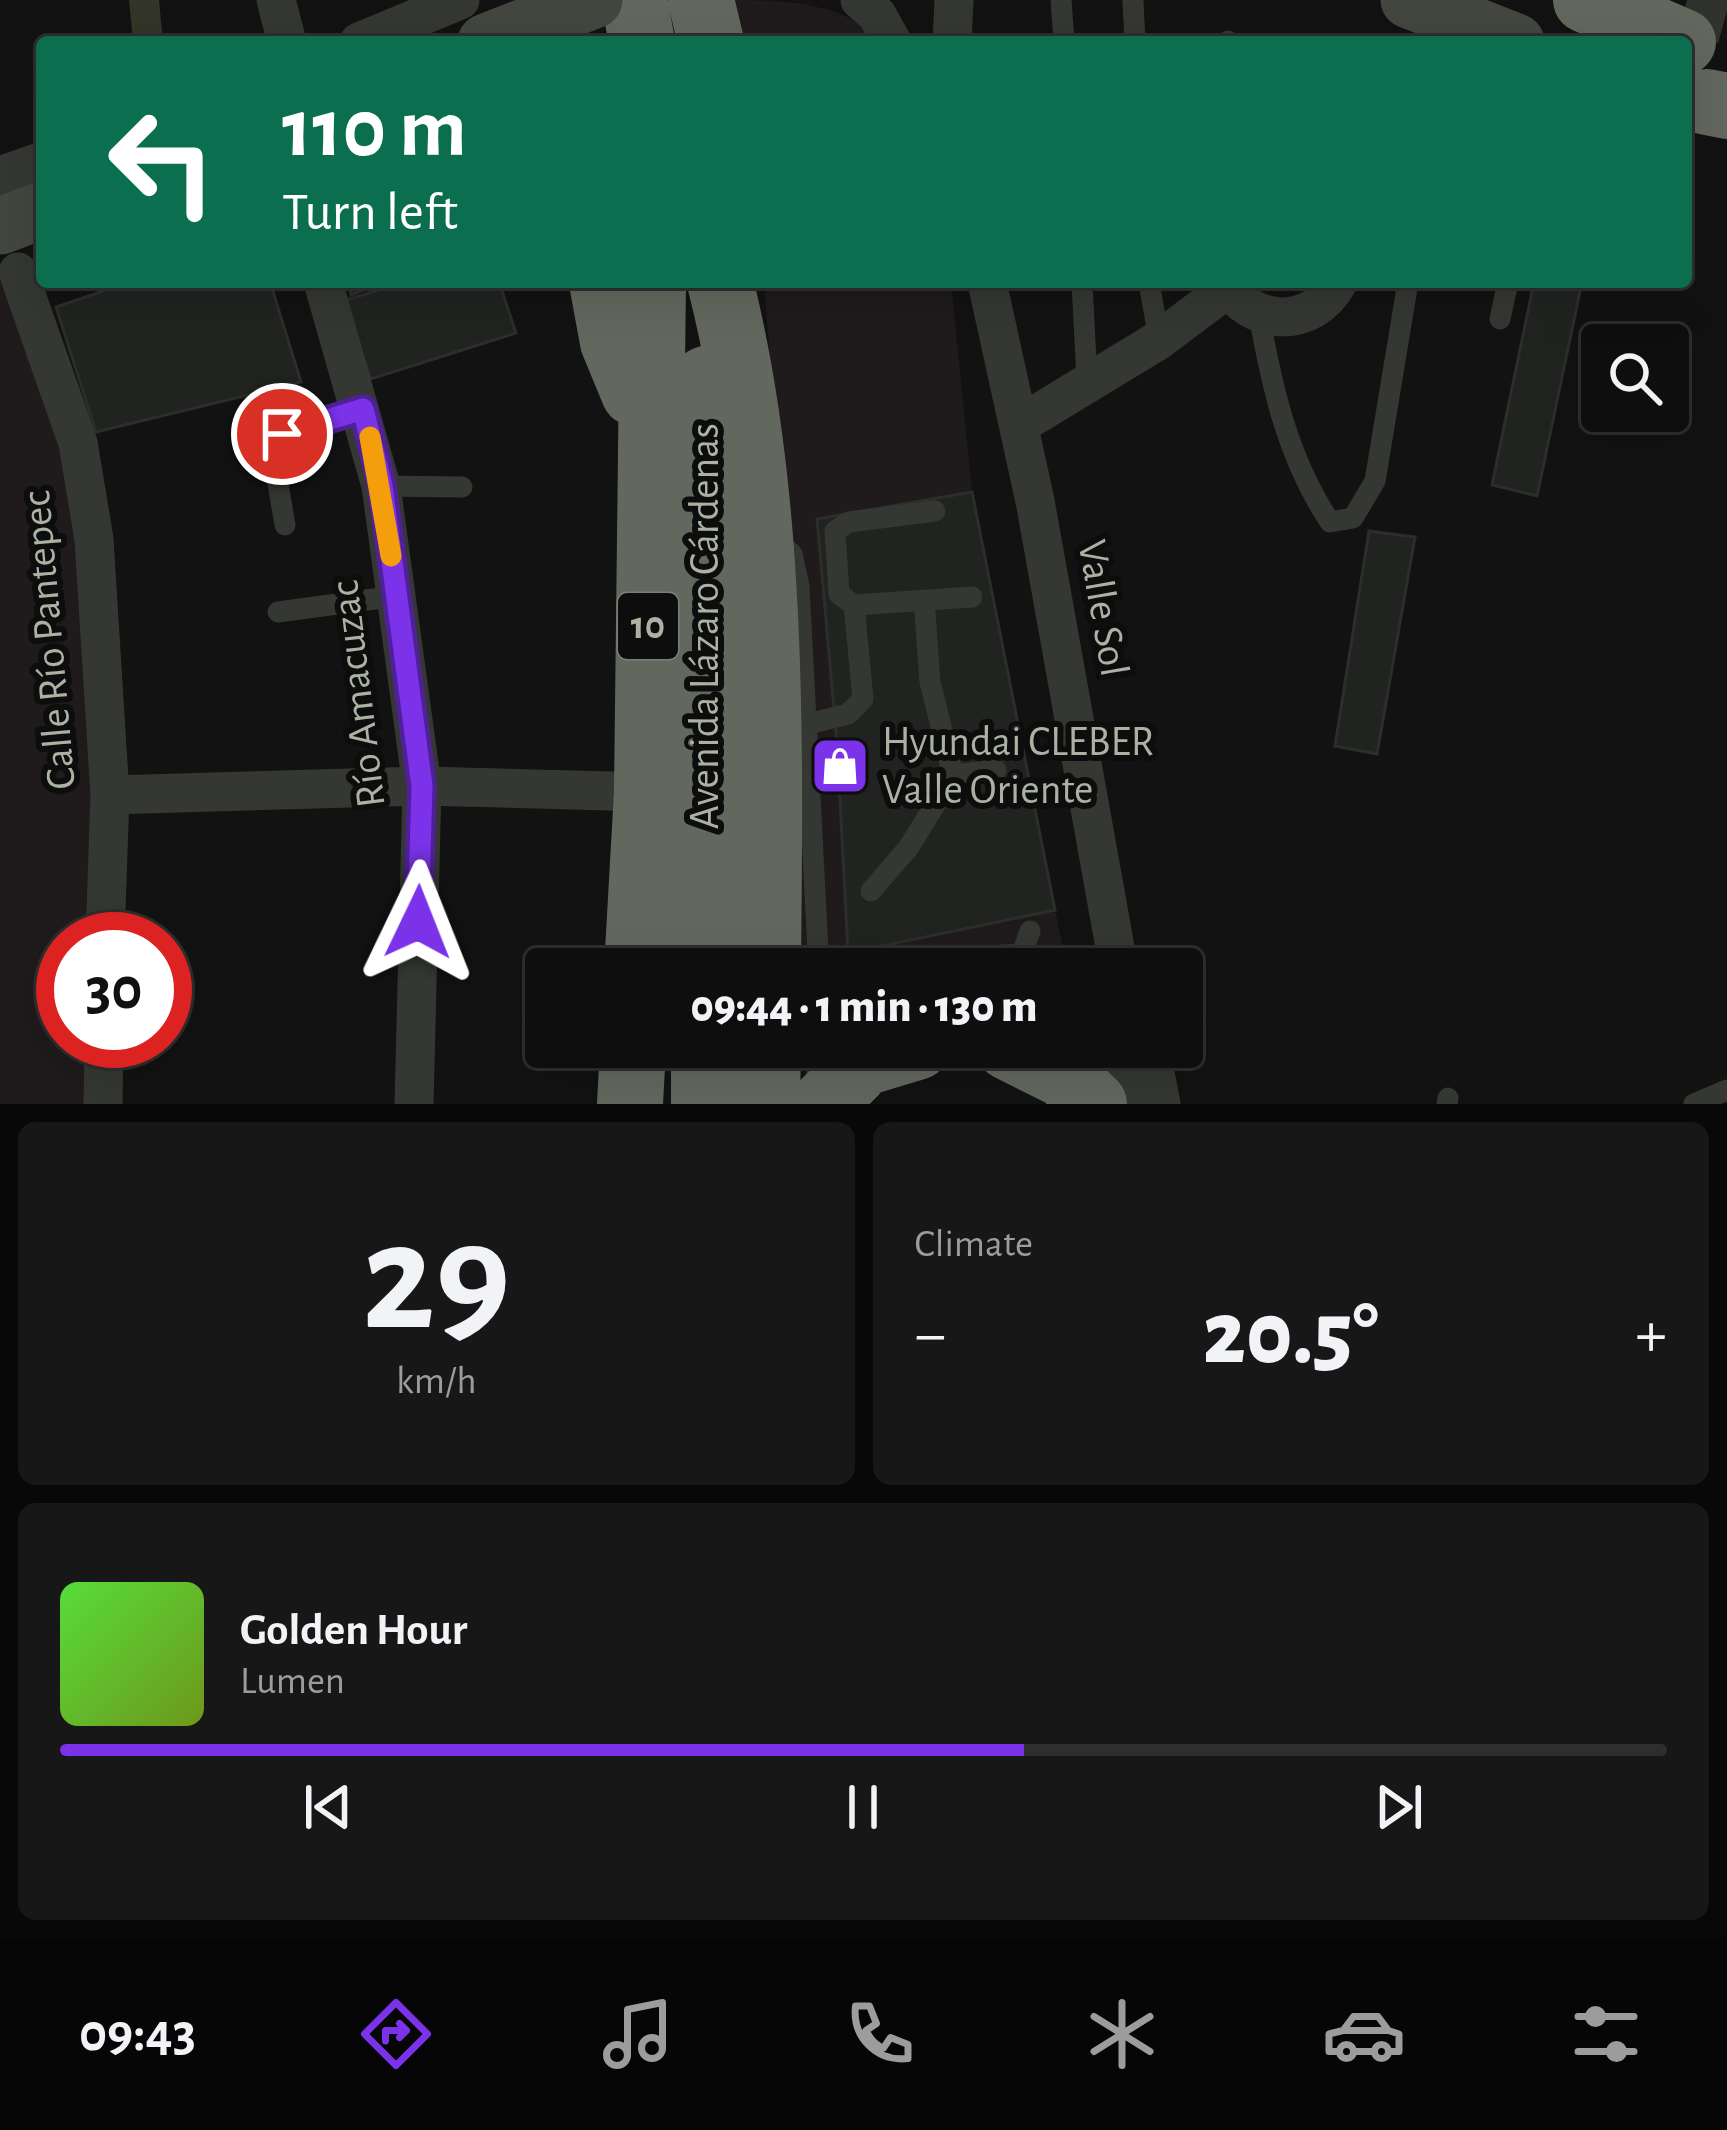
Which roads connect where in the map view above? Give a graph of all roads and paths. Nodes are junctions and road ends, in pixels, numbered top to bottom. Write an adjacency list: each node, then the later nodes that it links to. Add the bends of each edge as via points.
1 (276, 0): 12 (street)
2 (460, 0): 13 (street)
3 (571, 0): 15 (street)
4 (594, 0): 14 (street, bridge)
5 (634, 0): 16 (highway)
6 (701, 0): 17 (highway); 18 (highway)
7 (954, 0): 19 (street)
8 (1061, 0): 20 (lane)
9 (1408, 0): 22 (street)
10 (1586, 0): 23 (highway)
11 (1132, 2): 21 (lane)
12 (285, 36)
13 (373, 36)
14 (501, 36)
15 (576, 36)
16 (641, 36)
17 (701, 36)
18 (710, 36)
19 (952, 36)
20 (1064, 36)
21 (1135, 36)
22 (1501, 36)
23 (1640, 36)
24 (19, 172): 25 (street)
25 (15, 260): 61 (street, Calle Río Pantepec, via 87,487)
26 (325, 288): 43 (street, Río Amacuzac)
27 (603, 288): 45 (highway, via 621,365)
28 (652, 288): 45 (highway, Avenida Lázaro Cárdenas / 10)
29 (706, 288): 66 (highway, Avenida Lázaro Cárdenas / 10)
30 (721, 288): 50 (highway, via 742,388)
31 (988, 288): 44 (street, Valle Sol)
32 (1082, 288): 42 (lane)
33 (1150, 288): 41 (lane)
34 (1222, 288): 41 (street)
35 (1229, 288): 39 (street)
36 (1333, 288): 39 (street, via 1300,316)
37 (1407, 288): 39 (lane, via 1375,481 1352,518 1330,522 1275,401)
38 (1507, 288): 40 (lane)
39 (1259, 314)
40 (1500, 319)
41 (1159, 340): 42 (street)
42 (1087, 381): 44 (street)
43 (363, 409): 46 (street, Río Amacuzac); 49 (lane, via 282,434 272,449)
44 (1019, 425): 70 (street, Valle Sol)
45 (650, 429): 60 (highway, Avenida Lázaro Cárdenas / 10)
46 (382, 486): 47 (lane); 51 (street, Río Amacuzac)
47 (462, 487)
48 (935, 512): 54 (lane, via 849,522 835,531 839,594)
49 (285, 525)
50 (756, 531): 56 (lane, via 788,549 795,563); 67 (highway, via 770,772)
51 (396, 596): 55 (lane); 59 (street, Río Amacuzac)
52 (973, 597): 53 (lane)
53 (924, 600): 54 (lane); 58 (lane, via 930,682)
54 (854, 605): 56 (lane, via 863,699 848,714)
55 (278, 611)
56 (808, 724): 68 (lane)
57 (996, 770): 58 (lane)
58 (953, 775): 62 (lane)
59 (422, 786): 60 (street); 61 (street); 82 (street, Río Amacuzac)
60 (647, 792): 65 (highway, Avenida Lázaro Cárdenas / 10)
61 (110, 795): 63 (street, Calle Río Pantepec)
62 (871, 891)
63 (106, 912)
64 (1030, 931): 69 (lane)
65 (638, 948)
66 (704, 948)
67 (768, 948)
68 (818, 948)
69 (1024, 948)
70 (1116, 948)
71 (104, 1068): 81 (street)
72 (632, 1068): 83 (highway)
73 (704, 1068): 84 (highway)
74 (768, 1068): 85 (highway)
75 (818, 1068): 86 (lane)
76 (859, 1068): 86 (highway)
77 (1050, 1068): 87 (highway)
78 (1120, 1068): 88 (street)
79 (1154, 1068): 89 (street)
80 (1727, 1090): 90 (lane)
81 (103, 1104)
82 (414, 1104)
83 (630, 1104)
84 (704, 1104)
85 (767, 1104)
86 (819, 1104)
87 (1094, 1104)
88 (1126, 1104)
89 (1161, 1104)
90 (1694, 1104)

